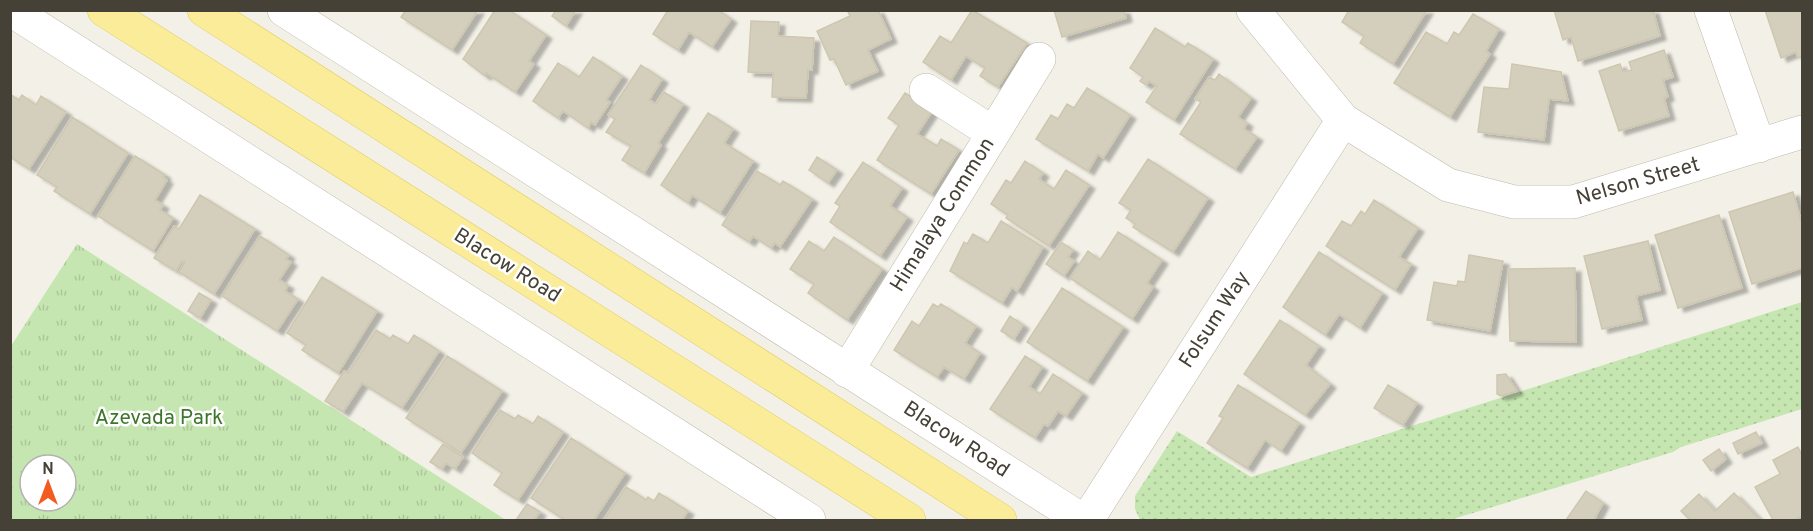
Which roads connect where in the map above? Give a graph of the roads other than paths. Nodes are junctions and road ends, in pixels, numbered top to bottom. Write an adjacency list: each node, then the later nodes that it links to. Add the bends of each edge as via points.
1 (11, 10): 14 (street)
2 (104, 10): 15 (main road, Blacow Road)
3 (204, 10): 16 (main road, Blacow Road)
4 (284, 10): 13 (street, Blacow Road)
5 (1253, 10): 9 (street, Nelson Street)
6 (1711, 10): 12 (street)
7 (1039, 59): 11 (street, Himalaya Common)
8 (926, 90): 11 (street)
9 (1343, 120): 12 (street, Nelson Street, via 1448,185 1514,202 1573,202); 18 (street, Folsum Way)
10 (1803, 132): 12 (street, Nelson Street)
11 (993, 133): 13 (street, Himalaya Common)
12 (1759, 146)
13 (847, 371): 17 (street, Blacow Road)
14 (809, 520)
15 (909, 520)
16 (1000, 520)
17 (1082, 520)
18 (1087, 520)

